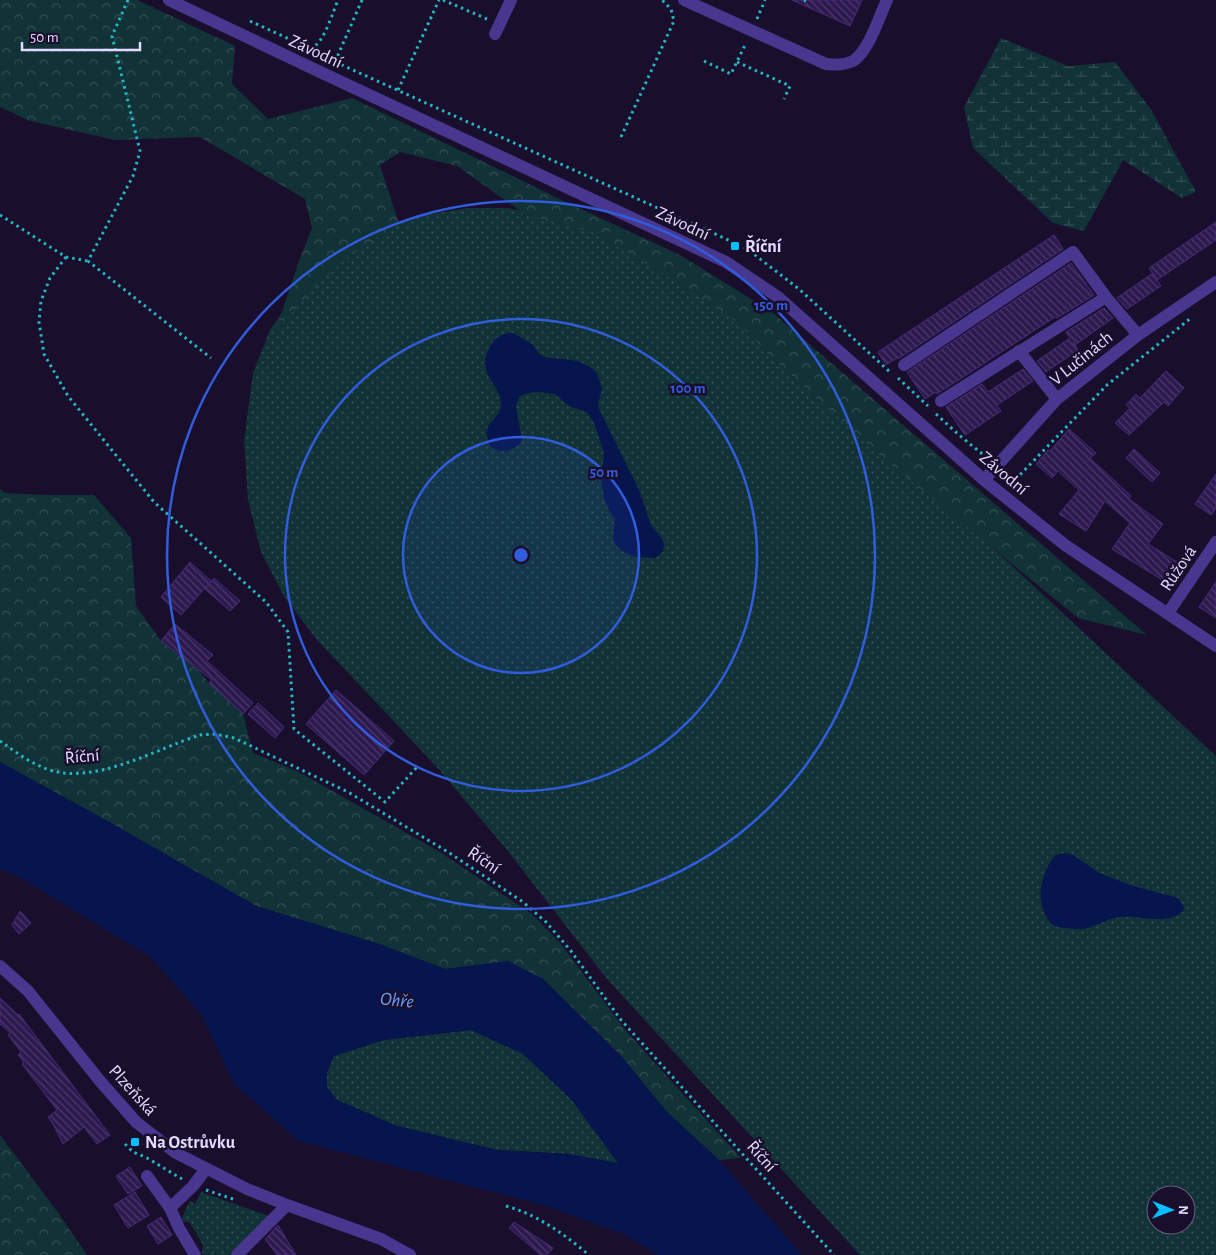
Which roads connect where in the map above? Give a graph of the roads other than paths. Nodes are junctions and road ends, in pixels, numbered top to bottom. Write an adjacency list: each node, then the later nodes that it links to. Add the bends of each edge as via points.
1 (169, 0): 13 (street, Závodní, via 726,262 778,297)
2 (511, 0): 5 (street)
3 (684, 0): 4 (street, via 826,64 838,65 852,62 863,52)
4 (887, 0)
5 (495, 34)
6 (1216, 282): 8 (street, V Lučinách)
7 (1106, 297): 8 (street); 9 (street); 10 (street, via 1072,252)
8 (1138, 335): 11 (street, V Lučinách)
9 (1018, 352): 11 (street); 12 (street)
10 (904, 365)
11 (1057, 399): 13 (street, V Lučinách)
12 (940, 402)
13 (984, 480): 15 (street, Závodní, via 1065,545)
14 (1216, 542): 15 (street, Růžová)
15 (1168, 613): 16 (street, Závodní)
16 (1216, 646)
17 (0, 966): 18 (street, Plzeňská, via 28,991 136,1122 176,1153)
18 (206, 1169): 20 (street, Plzeňská); 21 (street)
19 (147, 1176): 21 (street)
20 (287, 1205): 23 (street); 24 (street, Plzeňská, via 382,1239)
21 (170, 1208): 22 (street)
22 (195, 1255)
23 (237, 1255)
24 (410, 1255)

